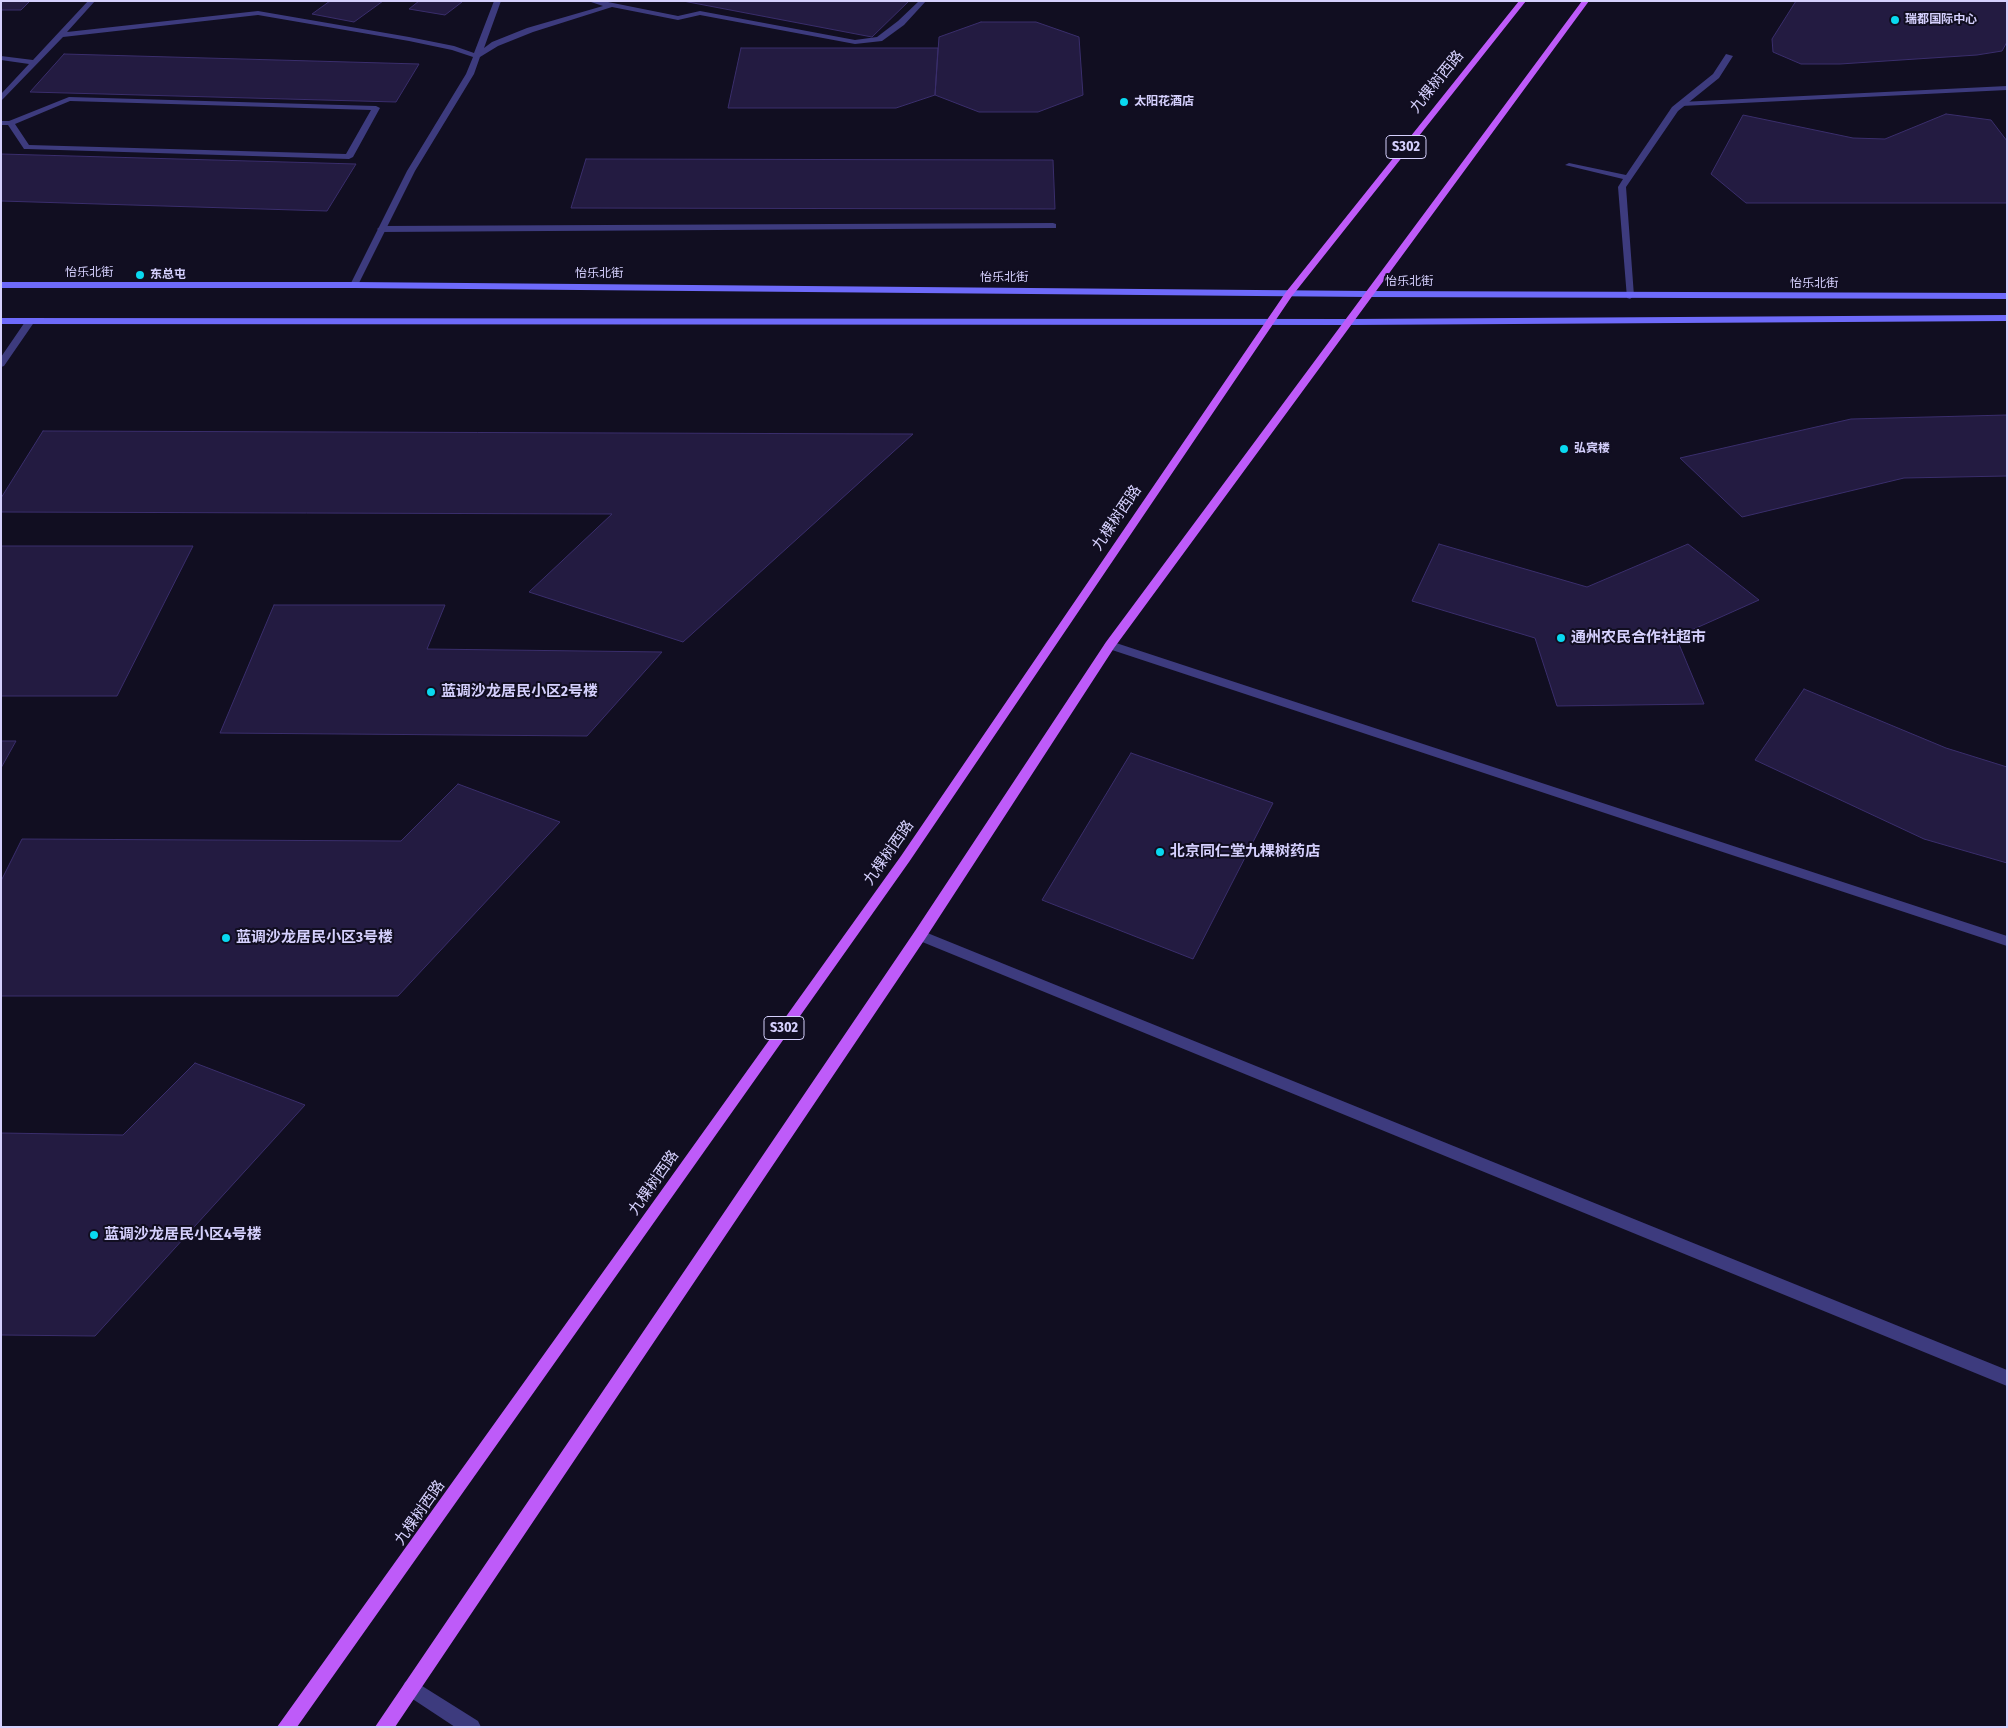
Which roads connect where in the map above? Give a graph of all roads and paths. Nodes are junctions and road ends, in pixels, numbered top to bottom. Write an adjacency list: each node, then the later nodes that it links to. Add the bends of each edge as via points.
1 (92, 1): 8 (street)
2 (498, 1): 9 (street)
3 (591, 1): 7 (street)
4 (923, 1): 7 (street, via 879,39 855,42 700,13 678,18)
5 (1523, 1): 23 (main road, 九棵树西路 / S302)
6 (1586, 1): 24 (main road)
7 (612, 6): 9 (street, via 530,30 495,44)
8 (61, 35): 9 (street, via 258,10 436,44); 12 (street)
9 (477, 56): 20 (street, via 470,74 410,171)
10 (1729, 56): 15 (street, via 1716,76)
11 (1, 58): 12 (street)
12 (35, 63): 14 (street)
13 (2007, 88): 15 (street)
14 (1, 99)
15 (1681, 104): 18 (street)
16 (6, 123): 16 (street, via 27,147 349,157 376,108 69,99)
17 (1569, 165): 18 (street)
18 (1628, 178): 25 (street, via 1622,187)
19 (1053, 226): 20 (street)
20 (381, 229): 21 (street)
21 (354, 285): 22 (main road, 怡乐北街); 23 (main road, 怡乐北街)
22 (1, 286)
23 (1288, 294): 24 (main road, 怡乐北街); 30 (main road, 九棵树西路 / S302)
24 (1369, 294): 25 (main road, 怡乐北街); 31 (main road)
25 (1630, 296): 26 (main road, 怡乐北街)
26 (2007, 296)
27 (2007, 318): 31 (main road)
28 (1, 321): 29 (main road)
29 (30, 321): 30 (main road); 32 (street)
30 (1270, 321): 31 (main road); 38 (main road, 九棵树西路 / S302, via 905,858)
31 (1350, 322): 33 (main road)
32 (1, 364)
33 (1110, 644): 34 (main road); 35 (street)
34 (920, 935): 36 (street); 37 (main road)
35 (2007, 941)
36 (2007, 1378)
37 (412, 1688): 39 (main road); 40 (street)
38 (286, 1727)
39 (384, 1727)
40 (472, 1727)

